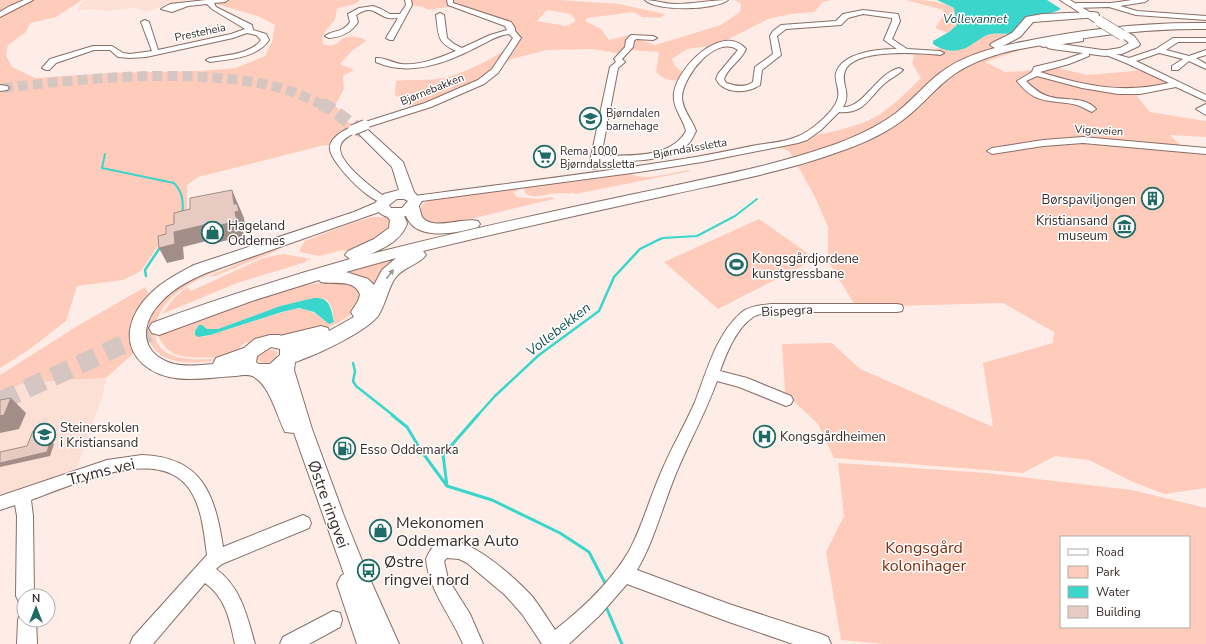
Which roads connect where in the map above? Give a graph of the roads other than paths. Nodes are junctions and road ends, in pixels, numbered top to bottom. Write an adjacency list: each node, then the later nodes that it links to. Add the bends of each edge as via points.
1 (30, 0): 13 (street)
2 (225, 0): 9 (street)
3 (408, 0): 15 (street, via 409,5)
4 (450, 0): 21 (street, via 450,4 508,24)
5 (648, 0): 6 (street, via 654,4 664,5 704,4)
6 (726, 0)
7 (1064, 0): 12 (main road)
8 (1145, 0): 11 (street)
9 (209, 2): 10 (street); 20 (street, Presteheia, via 214,8 246,24 250,28)
10 (185, 5)
11 (1109, 5): 12 (street); 16 (street, via 1136,13)
12 (1086, 12): 22 (highway, via 1032,21 1033,25 1044,29); 28 (highway, via 1030,18 1016,35); 36 (main road, bridge, via 1135,43 1127,50)
13 (0, 15)
14 (440, 15): 30 (street, via 443,39)
15 (402, 16): 23 (street, via 388,16 375,8 361,9 352,14 354,22 350,28); 24 (street)
16 (1206, 18)
17 (145, 22): 33 (street)
18 (1206, 22): 22 (highway, via 1143,22)
19 (1206, 26): 22 (highway, via 1152,27)
20 (247, 32): 33 (street, Presteheia); 39 (street, via 264,36 265,40 261,47)
21 (511, 32): 30 (street, via 496,35); 58 (street, Bjørnebakken, bridge, via 517,36 517,40 487,79 428,105 365,125 339,140 335,148 337,156 364,187)
22 (1086, 34): 27 (street); 28 (highway, via 1020,41); 29 (highway); 36 (highway, via 1079,42 1085,47)
23 (329, 36)
24 (390, 38)
25 (653, 38): 55 (street, via 634,37 618,59 620,62 614,67)
26 (1206, 40): 32 (street, via 1176,40)
27 (1043, 45): 29 (highway); 36 (highway)
28 (987, 49): 59 (highway, via 952,64 885,119 836,142 779,158)
29 (1005, 49): 60 (highway, via 958,66 896,119 869,135 835,149 768,168)
30 (462, 51): 40 (street, via 416,66 396,66)
31 (906, 51): 35 (street); 50 (street, via 870,54 845,64 839,75 843,96); 55 (street, via 888,40 896,20 895,16 888,14 863,12 846,16 838,23 784,27 777,30 773,36 776,57 760,67 758,80 754,85 739,88 723,85 720,79 742,49 735,44 717,46 694,62 681,82 678,103 691,131 682,144 657,155)
32 (1159, 51): 38 (street); 41 (street)
33 (156, 52): 43 (street, Presteheia, via 121,56 112,48 93,48 53,61)
34 (1206, 52): 38 (street)
35 (940, 53)
36 (1111, 53): 41 (street)
37 (1086, 54): 46 (street, via 1037,69)
38 (1189, 58): 42 (street); 44 (street)
39 (210, 60)
40 (379, 60)
41 (1128, 61): 47 (street)
42 (1206, 67)
43 (46, 68)
44 (1175, 68)
45 (899, 70): 50 (street, via 879,84 862,104)
46 (1036, 73): 47 (street, via 1129,92); 51 (street, via 1021,81 1034,92 1047,99 1079,103)
47 (1177, 84): 48 (street)
48 (1206, 98)
49 (1206, 107): 52 (street, via 1200,109)
50 (837, 109): 56 (street, Bjørndalssletta, via 802,138 702,158)
51 (1092, 109)
52 (1206, 112)
53 (992, 151): 54 (street, Vigeveien, via 1083,140)
54 (1206, 151)
55 (595, 159): 56 (street)
56 (592, 175): 57 (street, Bjørndalssletta)
57 (412, 201): 58 (main road, via 401,213); 58 (main road, via 398,165 364,133 396,172 397,184); 59 (highway, via 411,214 416,223 425,227)
58 (388, 205): 61 (highway, via 400,224 395,233 372,247); 65 (main road, via 200,269 165,290 142,315 137,343 146,357 159,366 184,372 199,372)
59 (509, 219): 61 (highway)
60 (493, 230): 62 (highway, via 333,270); 64 (highway, one-way to 60, via 339,334 362,320 375,306 389,273 402,263 424,252)
61 (346, 258): 62 (highway, via 259,284 159,324)
62 (245, 296): 64 (highway, via 334,277 357,280 367,288 367,304 354,318)
63 (897, 308): 66 (street, Bispegra, via 758,310 749,314 737,326)
64 (286, 353): 65 (main road, via 275,369); 65 (main road, via 275,341 265,343 257,347); 81 (main road, Østre ringvei, via 285,370 304,436 348,556)
65 (254, 364): 80 (main road, Østre ringvei, via 273,383 291,423)
66 (712, 374): 67 (street, via 742,382); 72 (street, Bispegra, via 636,555)
67 (786, 400)
68 (22, 496): 69 (street, Tryms vei); 71 (street, Tryms vei, via 124,462 158,462 171,466 195,483 202,496 210,520); 73 (street, via 25,516)
69 (0, 503)
70 (303, 523): 71 (street)
71 (210, 564): 77 (street); 78 (street, via 235,608)
72 (624, 574): 83 (street, Bispegra, via 576,627); 84 (street)
73 (25, 588)
74 (333, 620): 79 (street)
75 (27, 628): 76 (street)
76 (27, 644)
77 (140, 644)
78 (245, 644)
79 (290, 644)
80 (370, 644)
81 (386, 644)
82 (473, 644): 83 (street, Bispegra, via 464,621 440,581 435,559 442,550 458,550 479,560 520,596)
83 (553, 644)
84 (821, 644)

